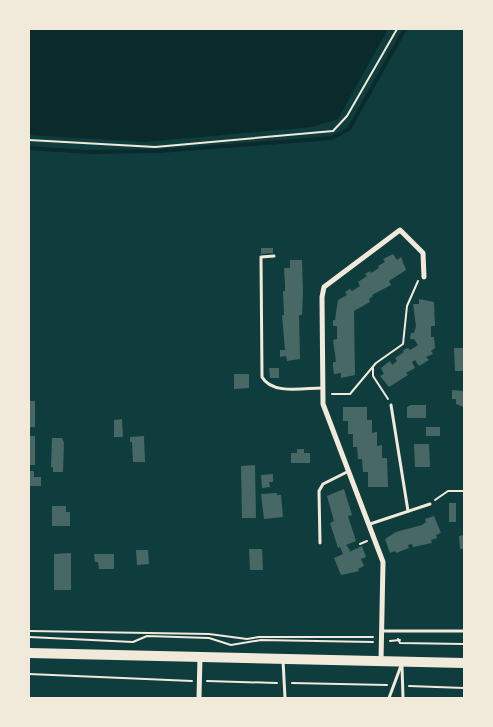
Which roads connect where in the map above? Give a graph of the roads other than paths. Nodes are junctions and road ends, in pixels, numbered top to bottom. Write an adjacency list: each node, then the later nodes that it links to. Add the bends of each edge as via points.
1 (274, 256): 3 (lane, via 261,256 262,378 273,388)
2 (424, 276): 3 (street, via 423,253 400,230 324,287)
3 (322, 388): 5 (street, via 325,411)
4 (392, 405): 7 (lane)
5 (349, 471): 8 (street); 9 (lane, via 323,484 319,491)
6 (430, 504): 7 (lane)
7 (408, 511): 8 (lane)
8 (370, 524): 11 (street, via 383,562)
9 (320, 543)
10 (464, 631): 11 (lane)
11 (382, 637): 15 (street)
12 (29, 653): 13 (main road)
13 (200, 658): 14 (main road); 18 (street)
14 (283, 660): 15 (main road); 19 (lane)
15 (381, 662): 16 (main road)
16 (402, 663): 17 (main road); 20 (lane); 21 (lane)
17 (464, 663)
18 (199, 698)
19 (285, 698)
20 (389, 698)
21 (403, 698)

